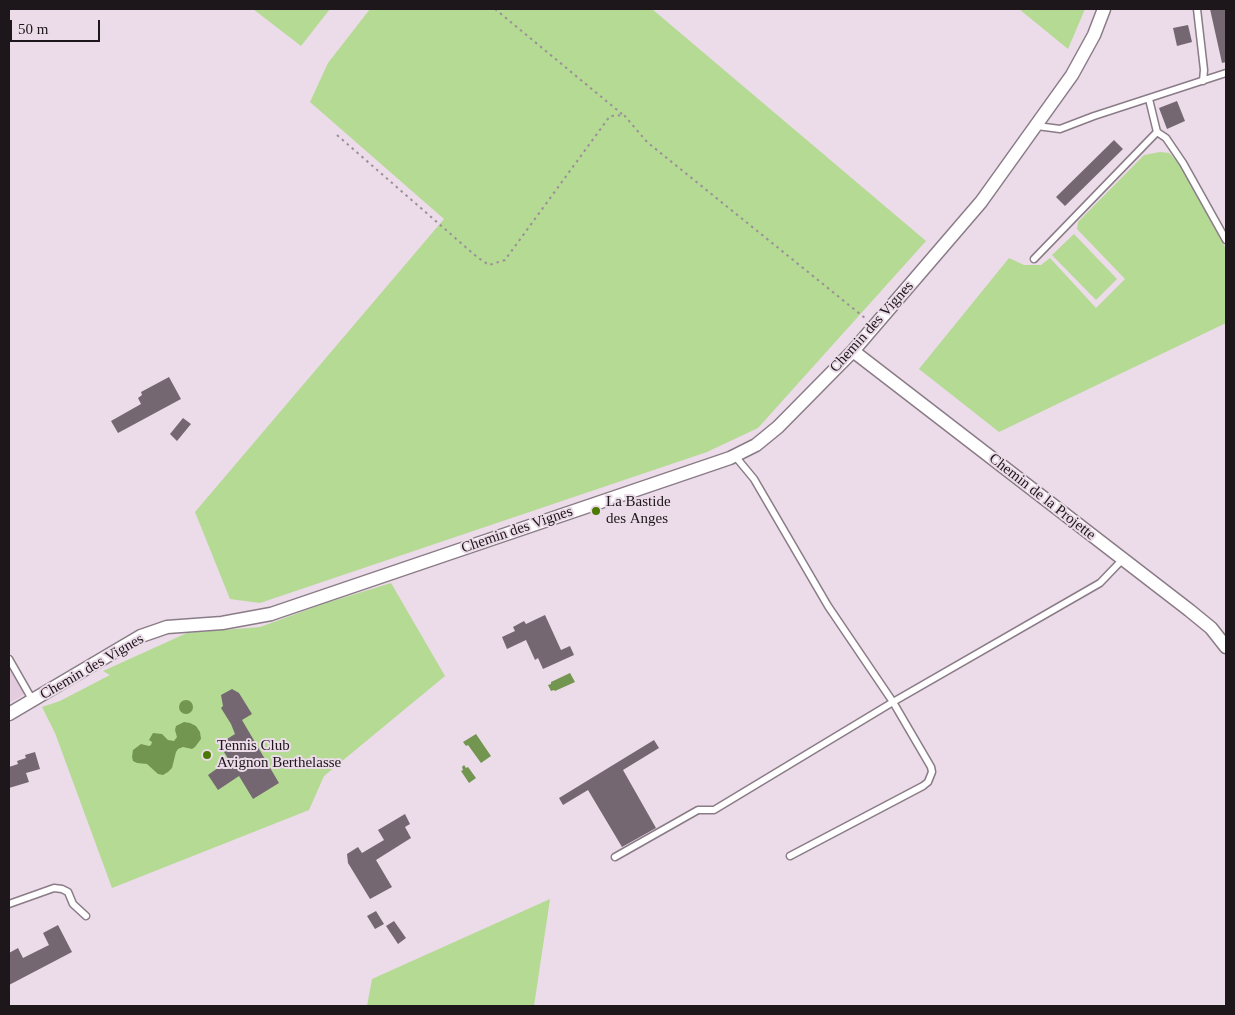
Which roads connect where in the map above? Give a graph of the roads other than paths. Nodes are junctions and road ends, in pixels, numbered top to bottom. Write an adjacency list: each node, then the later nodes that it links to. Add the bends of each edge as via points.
1 (1104, 9): 6 (street, Chemin des Vignes, via 1072,76)
2 (1196, 9): 4 (lane)
3 (1226, 73): 4 (lane)
4 (1203, 81): 5 (lane)
5 (1150, 99): 6 (lane, via 1060,129); 7 (lane)
6 (1037, 126): 10 (street, Chemin des Vignes, via 981,202)
7 (1157, 132): 8 (lane, via 1166,138 1184,163); 9 (lane)
8 (1226, 240)
9 (1034, 258)
10 (853, 351): 11 (street, Chemin des Vignes, via 778,427 756,445); 12 (street, Chemin de la Projette)
11 (735, 456): 15 (street, Chemin des Vignes, via 271,614 222,623 167,627 140,636); 16 (lane, via 754,479 828,606)
12 (1123, 559): 13 (street, Chemin de la Projette, via 1211,628); 16 (lane, via 1100,583)
13 (1226, 647)
14 (9, 659): 15 (lane)
15 (33, 701): 17 (street, Chemin des Vignes)
16 (893, 702): 18 (lane, via 931,767 932,775 928,782); 19 (lane, via 714,810 698,810)
17 (9, 714)
18 (790, 856)
19 (615, 857)
20 (9, 904): 21 (lane, via 54,888 62,889)
21 (86, 916)

